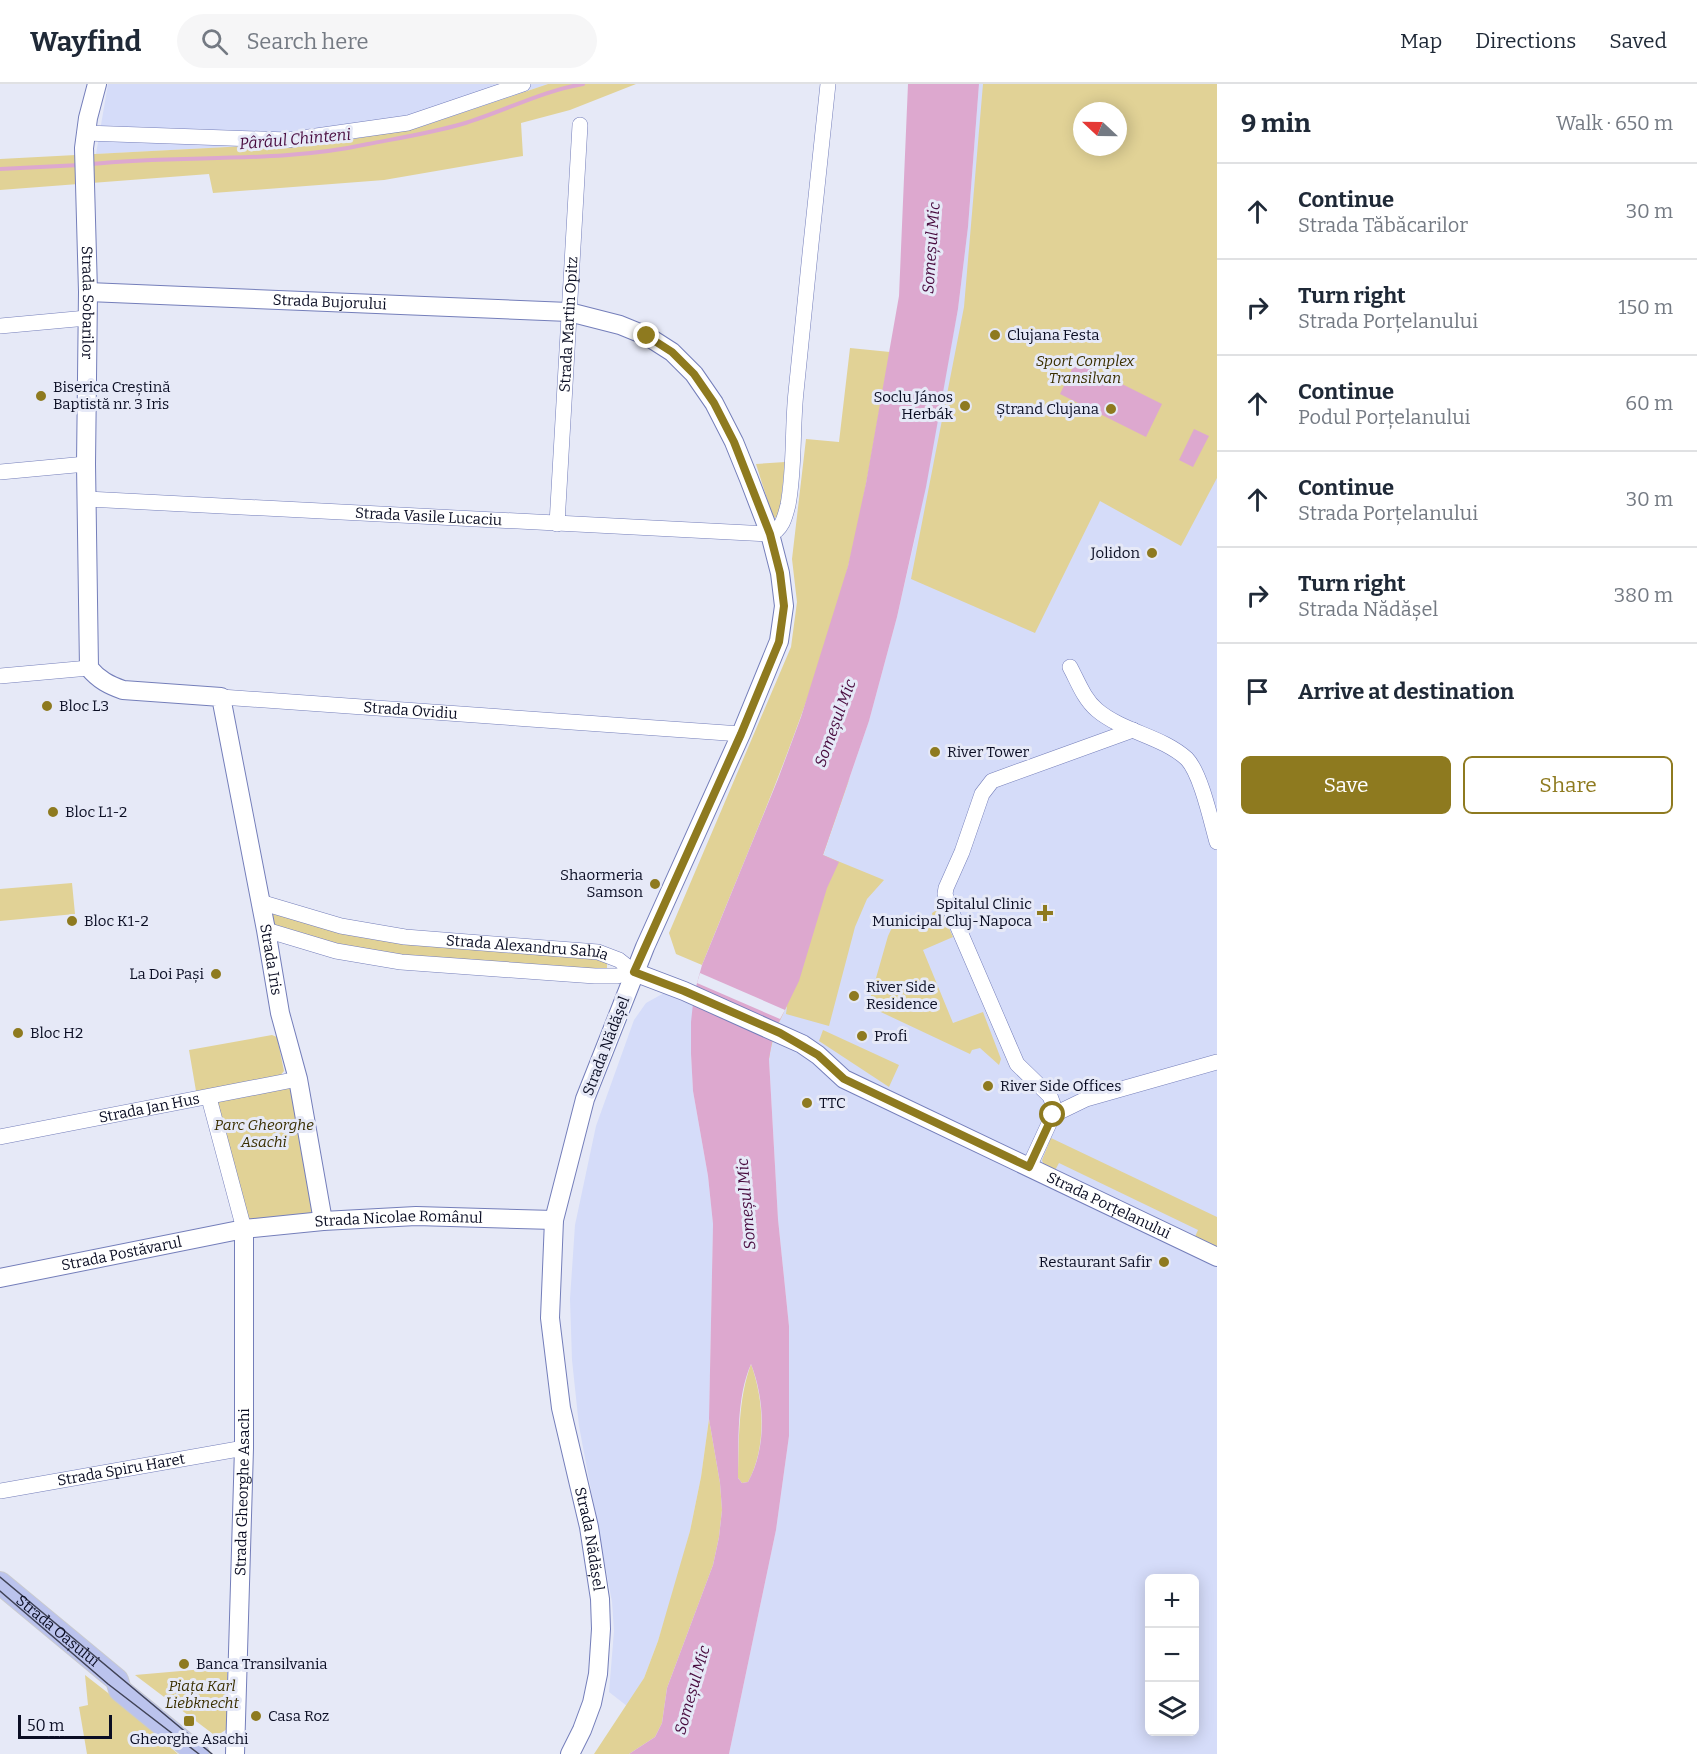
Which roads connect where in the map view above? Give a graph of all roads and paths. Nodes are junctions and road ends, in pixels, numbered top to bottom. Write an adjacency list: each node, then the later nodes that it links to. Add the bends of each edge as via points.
1 (97, 84): 5 (street, Strada Sobarilor)
2 (523, 84): 5 (street, via 408,123 288,140)
3 (828, 84): 14 (street, via 788,504 780,527)
4 (580, 125): 7 (street, Strada Martin Opitz)
5 (84, 141): 6 (street, Strada Sobarilor)
6 (88, 292): 7 (street, Strada Bujorului); 8 (street, Strada Sobarilor)
7 (569, 312): 13 (street, Strada Martin Opitz); 14 (street, Strada Nădășel, via 602,319 647,336 672,352 694,374 734,442)
8 (87, 318): 9 (street); 10 (street, Strada Sobarilor)
9 (0, 326)
10 (86, 464): 11 (street); 12 (street, Strada Sobarilor)
11 (0, 472)
12 (87, 498): 13 (street, Strada Vasile Lucaciu); 16 (street, Strada Sobarilor)
13 (557, 524): 14 (street, Strada Vasile Lucaciu)
14 (770, 534): 20 (street, Strada Nădășel, via 784,606 779,642)
15 (1070, 667): 19 (street, via 1097,710)
16 (89, 668): 17 (street); 18 (street, Strada Ovidiu, via 108,685 123,690)
17 (0, 676)
18 (221, 697): 20 (street, Strada Ovidiu); 22 (street, Strada Iris)
19 (1133, 730): 21 (street, via 1187,760 1197,775); 28 (street, via 992,781 982,794 946,888 948,904 1017,1064 1050,1096)
20 (741, 734): 24 (street, Strada Nădășel)
21 (1217, 842)
22 (261, 902): 23 (street, Strada Iris); 24 (street, Strada Alexandru Sahia, via 342,926 405,937 598,952 619,960)
23 (266, 930): 24 (street, Strada Alexandru Sahia, via 336,951 401,962 595,976); 26 (street, Strada Iris, via 280,1013)
24 (634, 972): 30 (street, Strada Porțelanului, via 780,1033 818,1055 844,1079); 31 (street, Strada Nădășel, via 585,1099)
25 (1217, 1062): 28 (street, via 1086,1099)
26 (298, 1080): 27 (street, Strada Jan Hus); 32 (street, Strada Iris)
27 (209, 1098): 29 (street, Strada Jan Hus); 33 (street)
28 (1053, 1115): 30 (street)
29 (0, 1137)
30 (1029, 1167): 34 (street, Strada Porțelanului)
31 (554, 1220): 32 (street, Strada Nicolae Românul, via 416,1216); 43 (street, Strada Nădășel, via 551,1330 561,1408 589,1527 600,1599 598,1674 592,1703)
32 (323, 1221): 33 (street, Strada Nicolae Românul)
33 (244, 1229): 35 (street, Strada Postăvarul); 36 (street, Strada Gheorghe Asachi)
34 (1217, 1257)
35 (0, 1278)
36 (244, 1448): 37 (street, Strada Spiru Haret); 42 (street, Strada Gheorghe Asachi)
37 (0, 1491)
38 (0, 1583): 39 (main road, Strada Oașului)
39 (117, 1680): 40 (main road, Strada Oașului, via 120,1690); 41 (main road, Strada Oașului, via 127,1678)
40 (198, 1754)
41 (217, 1754)
42 (235, 1754)
43 (570, 1754)

